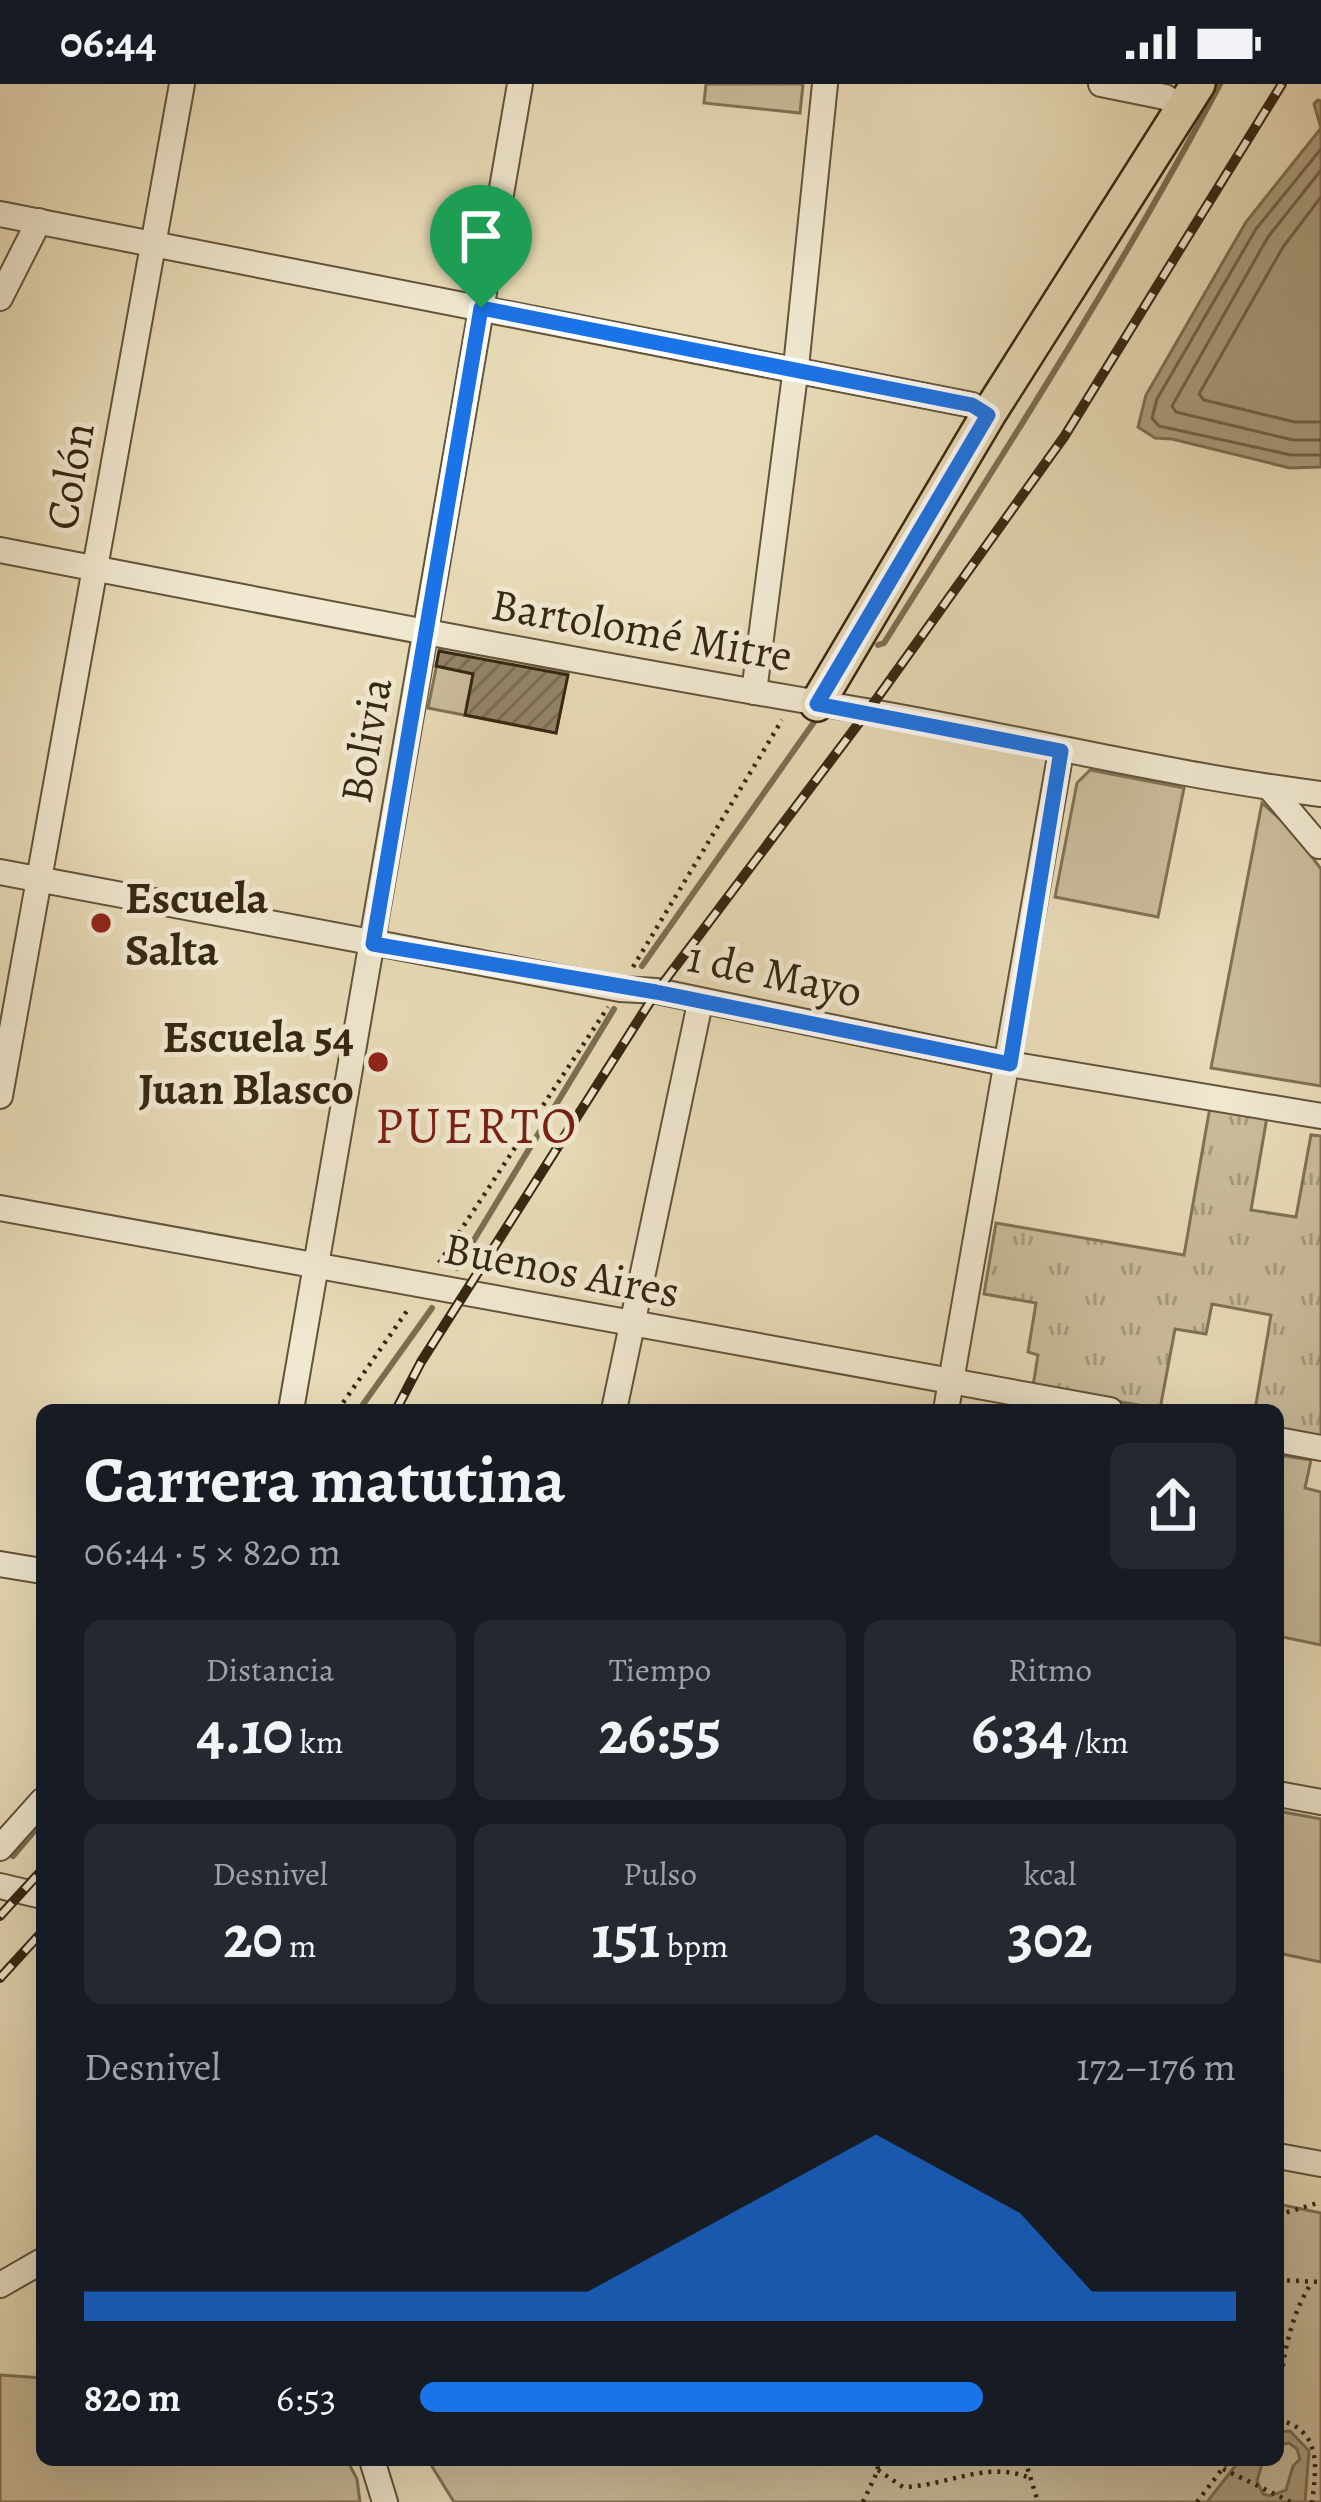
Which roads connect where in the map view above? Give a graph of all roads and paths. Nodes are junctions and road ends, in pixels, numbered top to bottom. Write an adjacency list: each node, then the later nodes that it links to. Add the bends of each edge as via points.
1 (182, 84): 8 (street, Colón)
2 (520, 84): 10 (street, Bolivia)
3 (825, 84): 11 (street)
4 (1101, 84): 5 (street)
5 (1180, 93): 12 (main road)
6 (0, 214): 7 (street)
7 (39, 221): 8 (street); 9 (street)
8 (153, 244): 10 (street); 14 (street, Colón)
9 (0, 298)
10 (481, 308): 11 (street); 15 (street, Bolivia)
11 (796, 367): 12 (street); 16 (street)
12 (980, 410): 17 (main road)
13 (0, 550): 14 (street, Bartolomé Mitre)
14 (95, 568): 15 (street, Bartolomé Mitre); 23 (street, Colón)
15 (426, 633): 16 (street, Bartolomé Mitre); 24 (street, Bolivia)
16 (754, 692): 17 (street, Bartolomé Mitre)
17 (806, 702): 18 (street, Bartolomé Mitre); 25 (path)
18 (1061, 751): 19 (street, Bartolomé Mitre); 27 (street)
19 (1270, 788): 20 (street, Bartolomé Mitre); 21 (street)
20 (1321, 794)
21 (1320, 839)
22 (0, 872): 23 (street, 1 de Mayo)
23 (39, 880): 24 (street, 1 de Mayo); 28 (street, Colón)
24 (373, 944): 25 (street, 1 de Mayo); 31 (street, Bolivia)
25 (620, 988): 26 (street, 1 de Mayo); 32 (path)
26 (700, 1003): 27 (street, 1 de Mayo); 33 (street)
27 (1010, 1064): 29 (street, 1 de Mayo); 34 (street)
28 (0, 1096)
29 (1321, 1116)
30 (0, 1208): 31 (street, Buenos Aires)
31 (316, 1267): 32 (street, Buenos Aires); 35 (street, Bolivia)
32 (424, 1286): 33 (street, Buenos Aires); 36 (path)
33 (633, 1326): 34 (street, Buenos Aires); 37 (street)
34 (951, 1382): 38 (street); 39 (street, Buenos Aires)
35 (292, 1404)
36 (342, 1404)
37 (615, 1404)
38 (947, 1404)
39 (1076, 1404)
40 (1284, 1441): 41 (street)
41 (1321, 1448)
42 (0, 1564): 43 (street)
43 (36, 1570)
44 (1284, 1794): 45 (street)
45 (1321, 1802)
46 (36, 1808): 47 (street)
47 (0, 1848)
48 (0, 1886): 49 (street)
49 (36, 1895)
50 (1284, 2157): 51 (street)
51 (1321, 2164)
52 (1321, 2202): 53 (path)
53 (1284, 2213)
54 (36, 2264): 57 (street)
55 (1284, 2281): 56 (path)
56 (1317, 2282): 58 (path, via 1295,2318)
57 (0, 2285)
58 (1284, 2361)
59 (1284, 2421): 72 (path, via 1314,2445)
60 (374, 2466): 67 (street)
61 (878, 2466): 65 (path)
62 (1027, 2466): 66 (path)
63 (1225, 2466): 64 (path)
64 (1223, 2469): 70 (path); 71 (path)
65 (878, 2470): 66 (path, via 903,2487 989,2468); 68 (path)
66 (1030, 2478): 69 (path)
67 (385, 2502)
68 (863, 2502)
69 (1038, 2502)
70 (1197, 2502)
71 (1291, 2502)
72 (1312, 2502)

